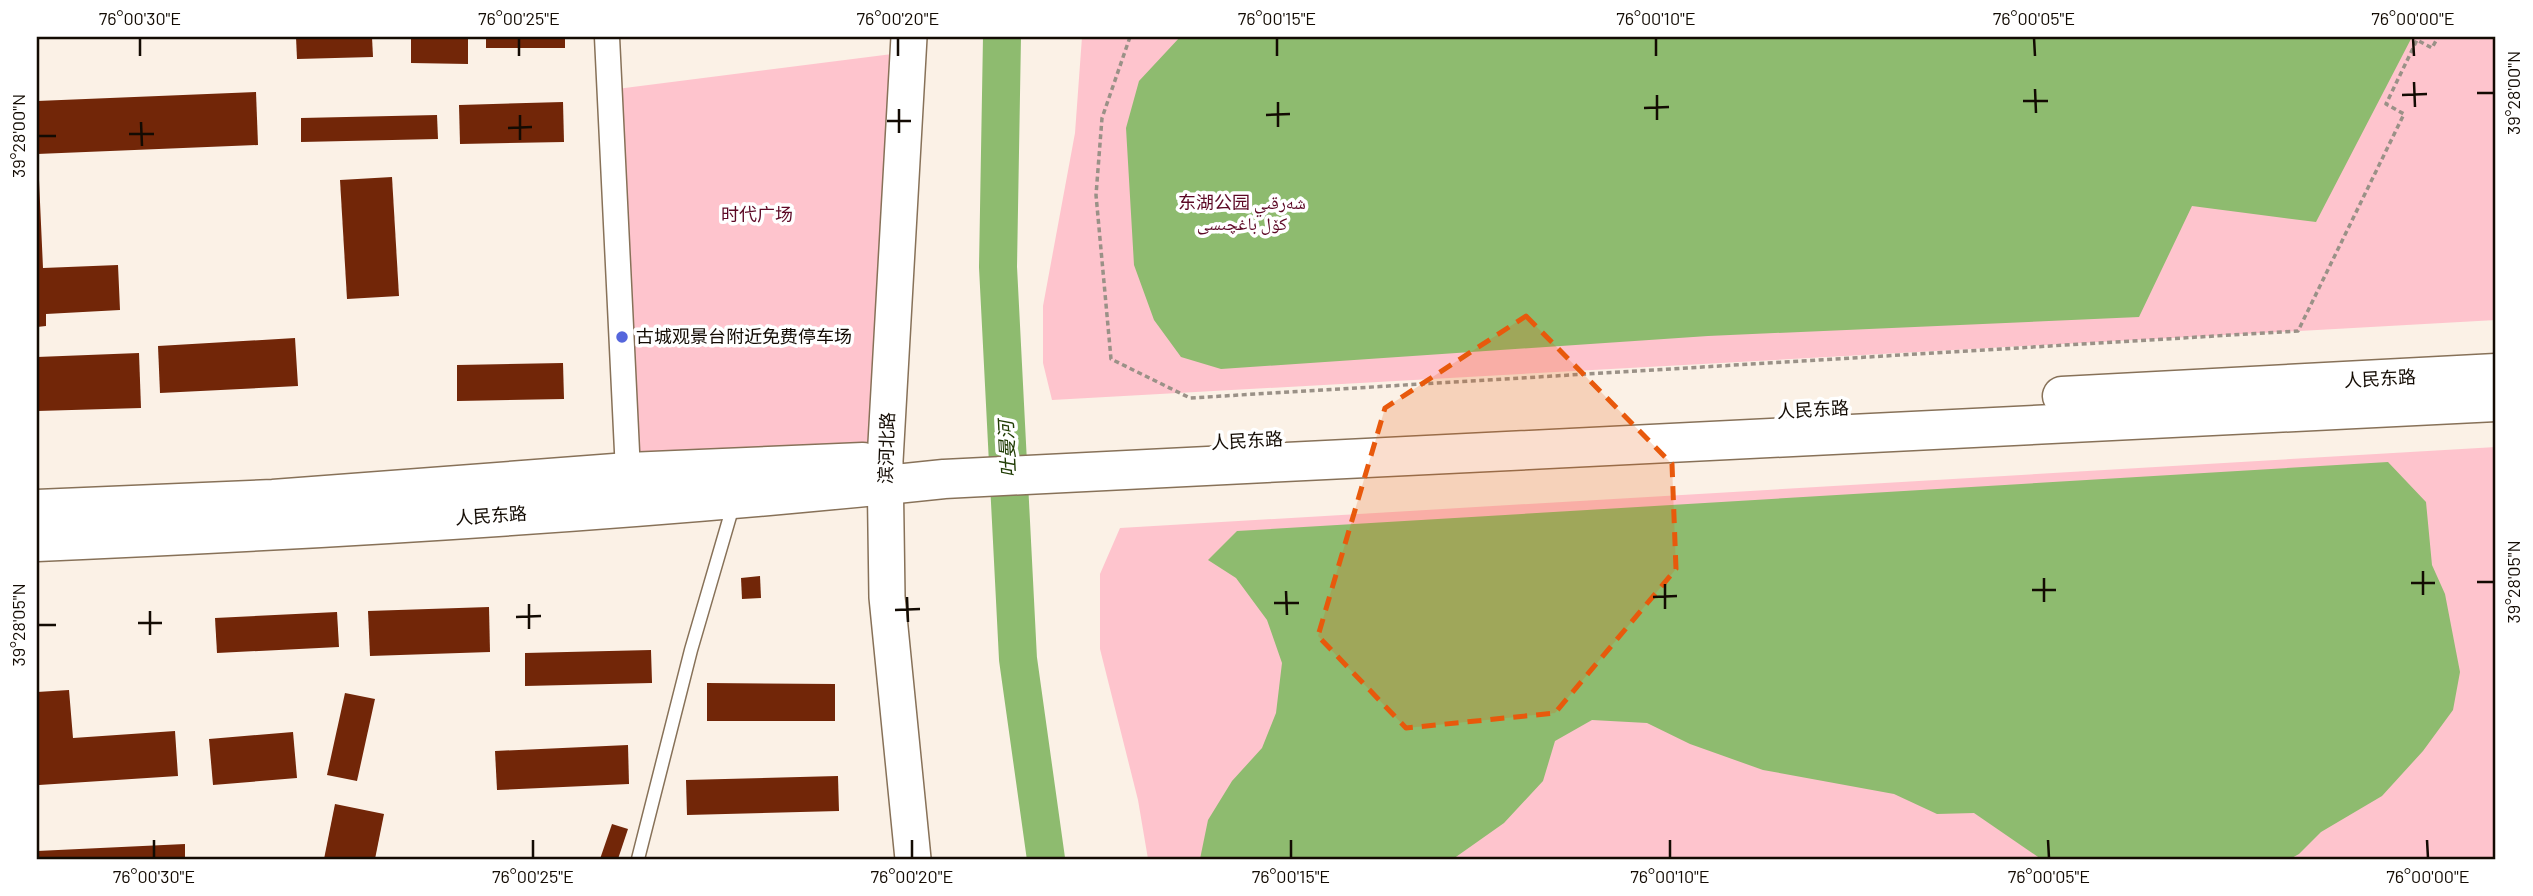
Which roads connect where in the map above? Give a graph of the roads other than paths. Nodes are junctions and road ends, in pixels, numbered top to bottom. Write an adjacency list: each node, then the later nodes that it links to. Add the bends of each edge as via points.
1 (607, 37): 6 (street)
2 (909, 37): 7 (main road, 滨河北路)
3 (2496, 373): 5 (main road, 人民东路)
4 (2496, 402): 5 (main road, 人民东路)
5 (1134, 458): 7 (main road, 人民东路)
6 (628, 472): 7 (main road, 人民东路); 9 (main road, 人民东路, via 273,499)
7 (885, 473): 8 (main road, 人民东路); 12 (main road, 滨河北路, via 887,597)
8 (735, 498): 10 (main road, 人民东路, via 275,531); 11 (lane)
9 (37, 509)
10 (37, 542)
11 (638, 859)
12 (913, 859)

